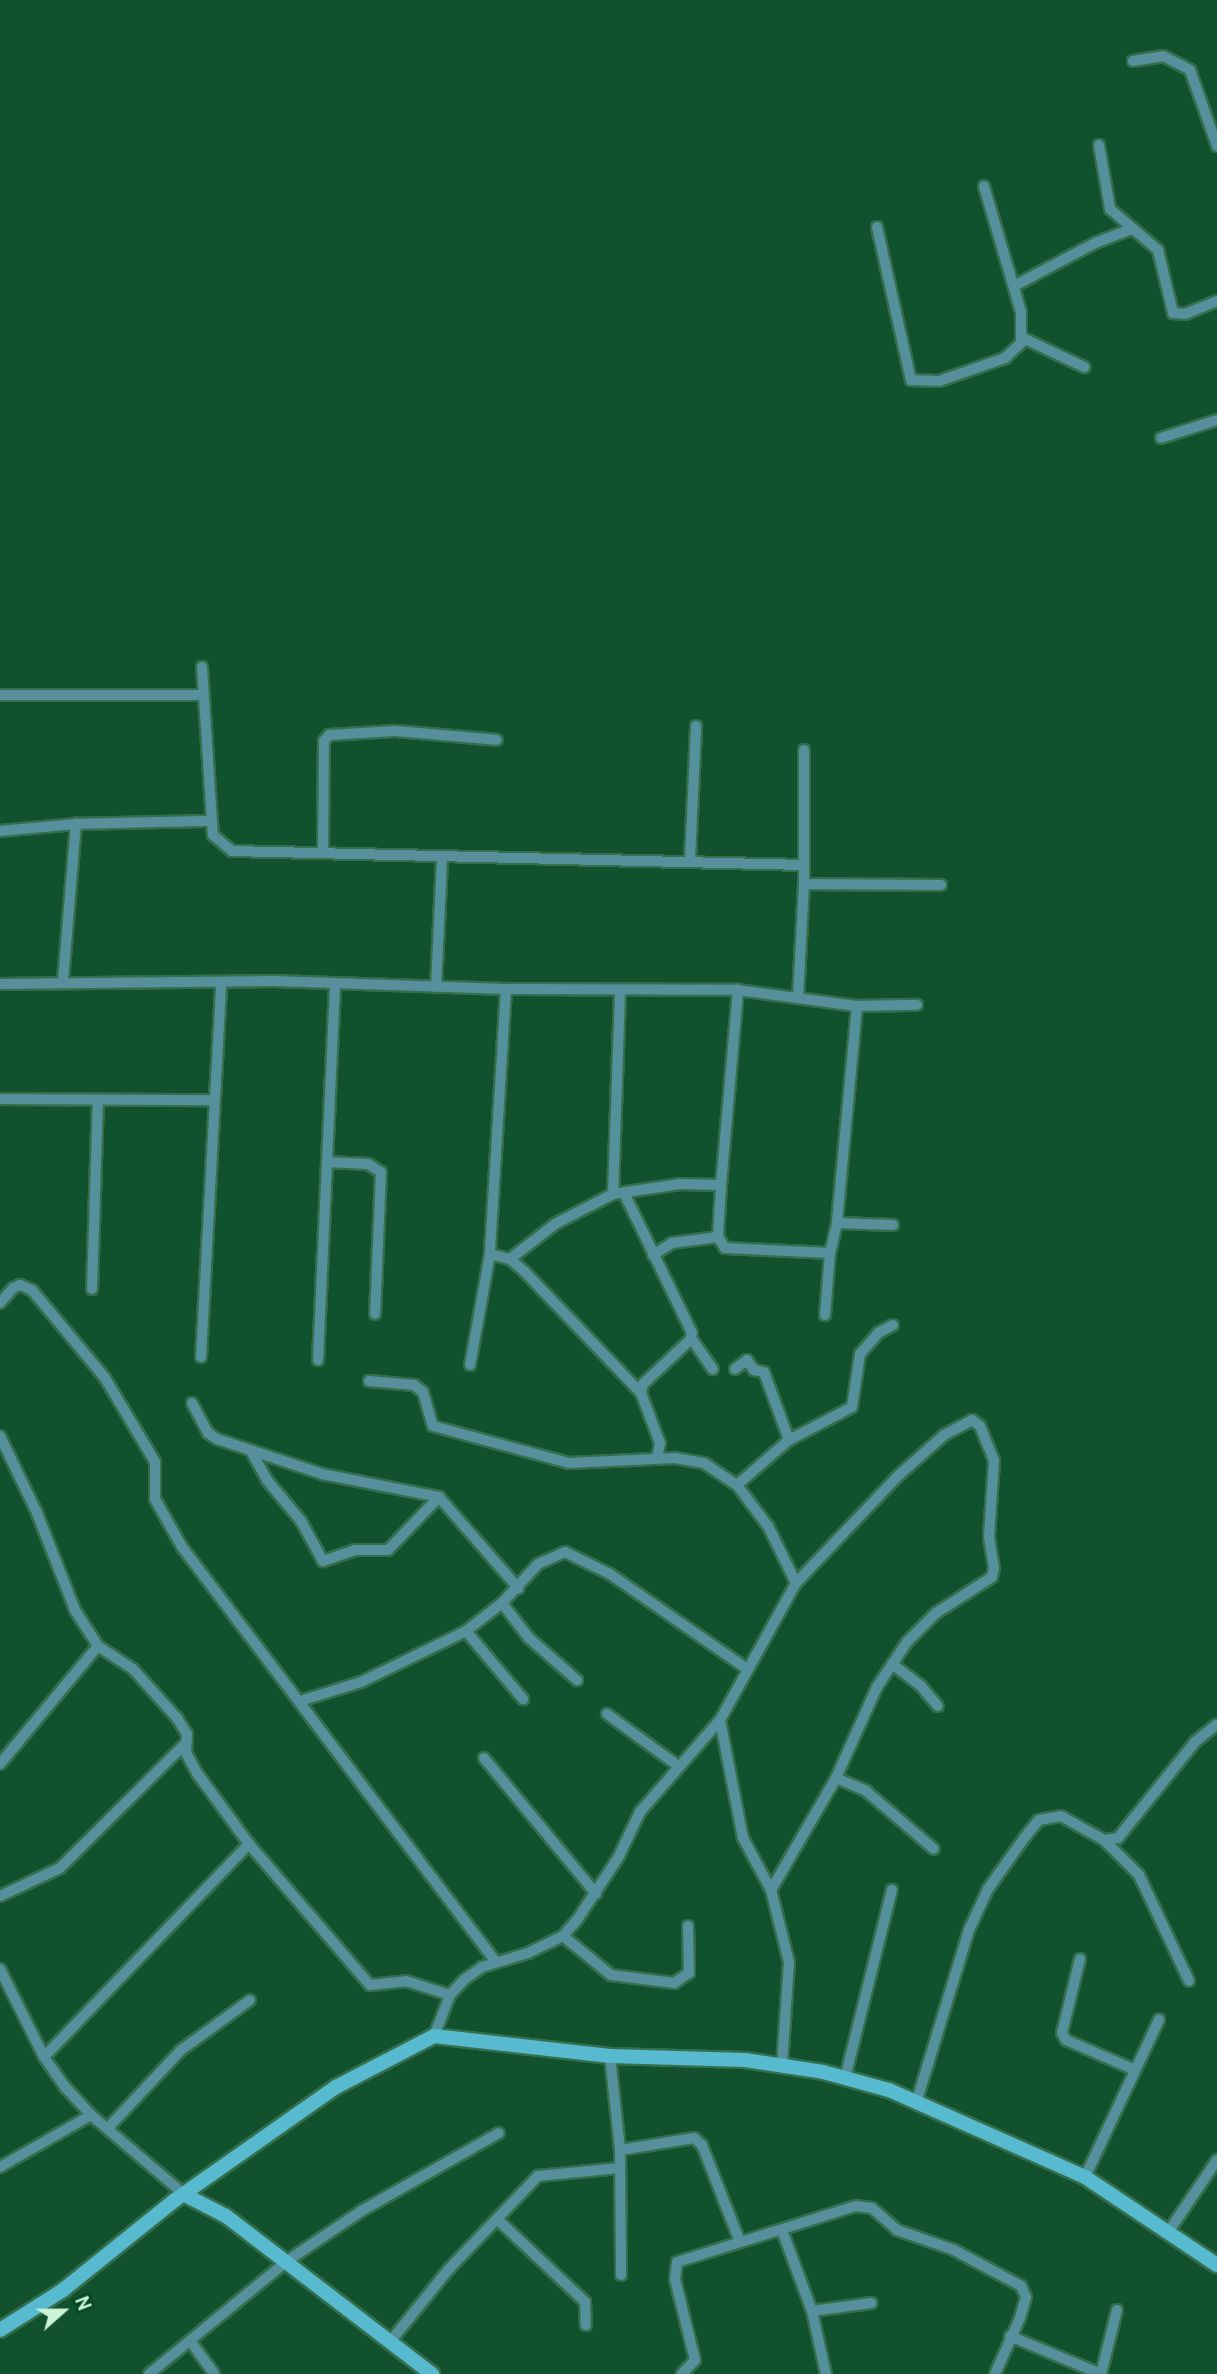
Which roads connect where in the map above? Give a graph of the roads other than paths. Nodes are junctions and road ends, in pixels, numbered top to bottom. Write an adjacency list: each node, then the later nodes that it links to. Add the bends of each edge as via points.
1 (1133, 61): 3 (street, via 1163,56 1190,70)
2 (1099, 145): 5 (street, via 1106,197)
3 (1217, 146)
4 (984, 186): 9 (street)
5 (1118, 220): 7 (street); 8 (street)
6 (877, 227): 11 (street, via 911,380 939,381 1005,358)
7 (1131, 229): 8 (street); 10 (street, via 1146,235 1158,250 1173,313 1185,314)
8 (1114, 234): 9 (street)
9 (1014, 286): 11 (street)
10 (1217, 301)
11 (1023, 338): 12 (street)
12 (1084, 367)
13 (1217, 420): 14 (street)
14 (1161, 438)
15 (202, 667): 17 (street)
16 (0, 695): 17 (street)
17 (203, 695): 21 (street)
18 (696, 726): 26 (street)
19 (497, 740): 24 (street, via 396,732 329,736 324,741)
20 (804, 750): 27 (street)
21 (211, 821): 22 (street); 24 (street, via 217,843 232,851)
22 (76, 824): 23 (street); 30 (street)
23 (0, 831)
24 (323, 853): 25 (street)
25 (442, 859): 26 (street); 34 (street)
26 (690, 860): 27 (street)
27 (804, 865): 28 (street)
28 (804, 884): 29 (street); 38 (street)
29 (941, 885)
30 (63, 981): 31 (street); 33 (street)
31 (221, 983): 32 (street); 43 (street, via 222,1038)
32 (335, 984): 34 (street); 44 (street)
33 (0, 985)
34 (436, 987): 35 (street)
35 (506, 989): 36 (street); 51 (street)
36 (620, 990): 37 (street); 46 (street)
37 (738, 990): 38 (street); 45 (street)
38 (798, 998): 40 (street)
39 (917, 1005): 40 (street)
40 (857, 1006): 47 (street)
41 (0, 1099): 42 (street)
42 (98, 1100): 43 (street); 54 (street)
43 (214, 1100): 60 (street)
44 (328, 1162): 56 (street, via 368,1164 381,1172); 61 (street)
45 (721, 1185): 46 (street, via 666,1185); 49 (street)
46 (619, 1194): 52 (street); 53 (street, via 555,1224)
47 (837, 1223): 48 (street); 50 (street)
48 (893, 1225)
49 (718, 1237): 50 (street, via 726,1248); 52 (street, via 672,1242)
50 (830, 1253): 57 (street)
51 (490, 1254): 53 (street); 62 (street)
52 (653, 1255): 59 (street, via 690,1327)
53 (510, 1259): 66 (street)
54 (92, 1289)
55 (0, 1303): 83 (street, via 20,1285 32,1290 104,1378 155,1462 155,1499 162,1515 228,1610)
56 (375, 1314)
57 (825, 1315)
58 (893, 1325): 69 (street, via 878,1333 860,1354 852,1407)
59 (691, 1338): 63 (street); 66 (street, via 652,1374)
60 (201, 1357)
61 (318, 1360)
62 (470, 1365)
63 (713, 1369)
64 (735, 1369): 69 (street, via 747,1360 754,1370 764,1372)
65 (369, 1381): 71 (street, via 414,1385 423,1392 433,1426 569,1463)
66 (642, 1393): 71 (street, via 655,1423)
67 (192, 1403): 70 (street, via 208,1433)
68 (0, 1437): 78 (street, via 75,1610)
69 (789, 1440): 72 (street)
70 (251, 1451): 73 (street, via 322,1474); 73 (street, via 267,1480 302,1521 323,1561 355,1550 388,1550)
71 (657, 1459): 72 (street, via 704,1463)
72 (737, 1485): 74 (street, via 768,1525)
73 (439, 1497): 75 (street)
74 (796, 1583): 79 (street, via 871,1502 944,1435 964,1422 972,1420 980,1426 994,1461 989,1537 992,1577 936,1613); 80 (street)
75 (518, 1588): 76 (street); 80 (street, via 538,1564 555,1554 573,1554 610,1574)
76 (502, 1604): 77 (street); 81 (street, via 529,1638)
77 (466, 1631): 82 (street); 83 (street, via 361,1682)
78 (98, 1646): 88 (street, via 107,1648 152,1687 184,1729); 90 (street)
79 (892, 1664): 84 (street); 92 (street)
80 (747, 1669): 86 (street)
81 (577, 1680)
82 (523, 1699)
83 (300, 1701): 103 (street)
84 (938, 1706)
85 (607, 1714): 91 (street)
86 (720, 1720): 91 (street); 96 (street, via 743,1838)
87 (1217, 1724): 93 (street, via 1161,1782 1127,1831)
88 (184, 1745): 94 (street, via 197,1773); 99 (street, via 60,1868)
89 (484, 1758): 98 (street)
90 (0, 1764)
91 (677, 1765): 98 (street, via 640,1812)
92 (836, 1778): 95 (street, via 866,1791); 96 (street)
93 (1104, 1840): 105 (street, via 1139,1875); 115 (street, via 1061,1816 1039,1820 1025,1837 988,1889 969,1930)
94 (249, 1844): 106 (street, via 361,1978 382,1986 406,1981); 111 (street)
95 (934, 1849)
96 (771, 1890): 112 (street, via 789,1962)
97 (892, 1890): 114 (street)
98 (596, 1894): 101 (street)
99 (0, 1896)
100 (688, 1926): 101 (street, via 688,1973 674,1983 611,1975)
101 (563, 1936): 103 (street, via 528,1954)
102 (1080, 1959): 113 (street, via 1062,2033 1066,2040)
103 (496, 1962): 106 (street, via 465,1979)
104 (0, 1969): 111 (street)
105 (1189, 1982)
106 (450, 1995): 109 (street)
107 (250, 2000): 117 (street, via 181,2050)
108 (1159, 2020): 113 (street)
109 (434, 2036): 110 (street); 124 (street, via 336,2087)
110 (610, 2056): 112 (street, via 684,2056); 119 (street)
111 (44, 2057): 116 (street)
112 (782, 2066): 114 (street)
113 (1135, 2070): 123 (street)
114 (845, 2078): 115 (street)
115 (917, 2100): 123 (street)
116 (90, 2115): 117 (street); 121 (street)
117 (108, 2128): 124 (street)
118 (499, 2133): 129 (street, via 363,2210)
119 (620, 2150): 122 (street); 128 (street, via 694,2138 702,2145)
120 (1217, 2160): 127 (street)
121 (0, 2166)
122 (620, 2168): 125 (street, via 538,2176); 131 (street)
123 (1086, 2177): 127 (street)
124 (185, 2194): 129 (street, via 226,2216); 136 (street, via 63,2290)
125 (497, 2219): 135 (street, via 584,2302); 139 (street)
126 (782, 2230): 128 (street); 134 (street); 137 (street, via 856,2206 872,2208 897,2230 954,2250 1021,2286 1026,2297)
127 (1169, 2231): 130 (street)
128 (740, 2242): 140 (street, via 677,2262 675,2279 692,2343)
129 (287, 2261): 138 (street); 139 (street)
130 (1217, 2265)
131 (621, 2275)
132 (871, 2303): 134 (street)
133 (1117, 2310): 147 (street)
134 (812, 2311): 145 (street)
135 (586, 2325)
136 (1, 2327)
137 (1010, 2336): 146 (street); 147 (street)
138 (191, 2342): 141 (street); 142 (street)
139 (390, 2342): 143 (street)
140 (694, 2371): 144 (street)
141 (149, 2374)
142 (214, 2374)
143 (432, 2374)
144 (682, 2374)
145 (826, 2374)
146 (995, 2374)
147 (1101, 2374)

